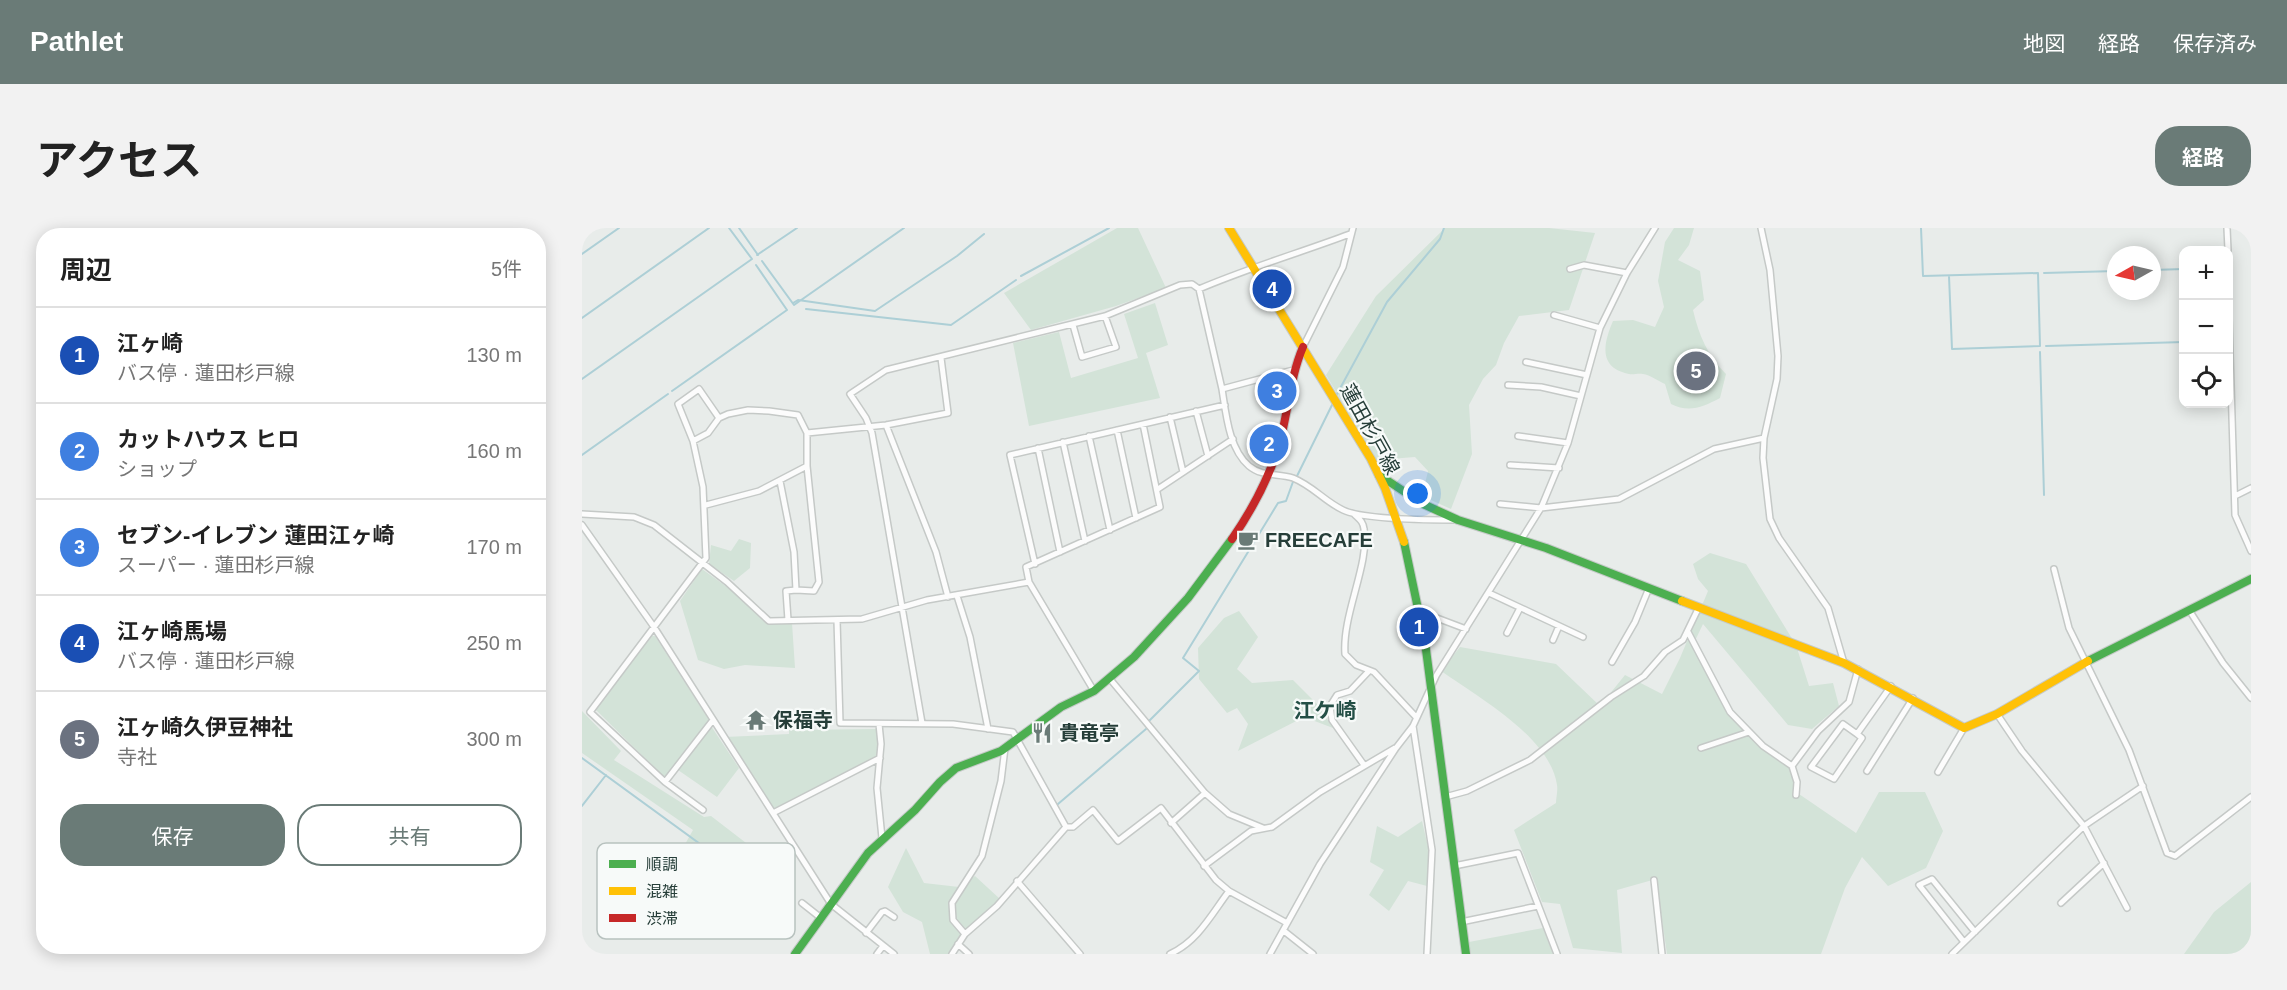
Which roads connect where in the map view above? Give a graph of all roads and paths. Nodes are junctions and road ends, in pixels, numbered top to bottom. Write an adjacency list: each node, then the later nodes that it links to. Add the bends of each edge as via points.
1 (1229, 228): 8 (street, 蓮田杉戸線)
2 (1353, 228): 6 (street)
3 (1655, 228): 10 (street)
4 (1761, 228): 36 (street, via 1778,356)
5 (2227, 228): 7 (street)
6 (1350, 234): 8 (street, via 1278,261); 17 (street, via 1343,267)
7 (2228, 246)
8 (1253, 266): 11 (street); 17 (street, 蓮田杉戸線)
9 (1570, 269): 10 (street, via 1584,265)
10 (1627, 273): 16 (street)
11 (1199, 289): 14 (street, via 1192,284 1180,285); 23 (street)
12 (2229, 300): 52 (street)
13 (1554, 315): 16 (street)
14 (1105, 316): 15 (street); 15 (street, via 1116,347 1082,357)
15 (1073, 325): 18 (street)
16 (1600, 328): 21 (street)
17 (1303, 347): 20 (street); 48 (street, 蓮田杉戸線)
18 (941, 358): 30 (street, via 948,412); 31 (street, via 886,370 850,394)
19 (1526, 362): 21 (street)
20 (1293, 370): 23 (street); 47 (street, via 1282,433)
21 (1587, 375): 24 (street)
22 (1508, 385): 24 (street)
23 (1222, 390): 25 (street)
24 (1581, 396): 40 (street)
25 (1225, 405): 26 (street); 37 (street)
26 (1196, 411): 27 (street); 42 (street)
27 (1170, 417): 29 (street); 46 (street)
28 (719, 418): 33 (street, via 748,410 790,413 798,415); 38 (street, via 708,433); 38 (street, via 699,389 678,404)
29 (1143, 424): 32 (street); 51 (street)
30 (886, 425): 31 (street); 76 (street, via 936,552)
31 (871, 426): 33 (street); 78 (street)
32 (1117, 430): 34 (street); 59 (street)
33 (807, 433): 44 (street)
34 (1089, 436): 39 (street); 62 (street)
35 (1518, 436): 40 (street)
36 (1764, 438): 55 (street, via 1714,449 1619,499); 93 (street, via 1764,479 1770,519 1828,608)
37 (1233, 439): 42 (street); 47 (street, via 1249,466)
38 (693, 441): 54 (street)
39 (1063, 442): 41 (street); 64 (street)
40 (1568, 443): 45 (street)
41 (1038, 448): 66 (street); 67 (street, via 1011,455)
42 (1208, 456): 46 (street)
43 (1510, 465): 45 (street)
44 (807, 466): 49 (street); 73 (street, via 819,582 814,591)
45 (1559, 468): 55 (street)
46 (1183, 472): 51 (street)
47 (1269, 475): 57 (street, via 1287,476 1310,485 1331,504); 96 (street, via 1234,537 1188,598)
48 (1379, 475): 58 (street, 蓮田杉戸線); 60 (street, via 1423,504)
49 (780, 481): 54 (street, via 759,491); 73 (street, via 794,552)
50 (2251, 488): 52 (street)
51 (1158, 489): 59 (street, via 1160,507)
52 (2235, 495): 65 (street, via 2238,525)
53 (1500, 504): 55 (street)
54 (706, 505): 68 (street, via 706,558)
55 (1541, 508): 63 (street)
56 (582, 514): 68 (street, via 634,517 654,525)
57 (1354, 514): 58 (street); 95 (street, via 1361,520 1365,538 1345,654)
58 (1395, 516): 60 (street); 81 (street, 蓮田杉戸線)
59 (1136, 518): 62 (street)
60 (1458, 520): 63 (street)
61 (582, 525): 85 (street)
62 (1110, 530): 64 (street)
63 (1522, 540): 72 (street); 74 (street)
64 (1085, 541): 66 (street)
65 (2250, 548)
66 (1060, 552): 67 (street)
67 (1035, 564): 71 (street, via 1026,567)
68 (702, 565): 82 (street, via 769,621); 85 (street)
69 (2054, 569): 92 (street, via 2060,599)
70 (2251, 579): 80 (street)
71 (1029, 582): 75 (street); 99 (street)
72 (1649, 588): 77 (street); 91 (street)
73 (796, 590): 82 (street, via 786,591)
74 (1489, 593): 79 (street); 86 (street)
75 (957, 596): 76 (street); 109 (street, via 970,637)
76 (948, 597): 78 (street)
77 (1699, 607): 87 (street); 93 (street)
78 (903, 608): 83 (street, via 862,619); 105 (street)
79 (1520, 608): 84 (street); 88 (street)
80 (2189, 610): 92 (street); 101 (street)
81 (1421, 612): 86 (street); 97 (street, 蓮田杉戸線)
82 (788, 620): 83 (street)
83 (837, 620): 106 (street, via 840,723)
84 (1560, 626): 89 (street); 90 (street)
85 (654, 627): 104 (street); 121 (street, via 590,712)
86 (1466, 629): 97 (street)
87 (1688, 632): 110 (street, via 1728,708); 125 (street, via 1644,676 1530,760 1467,791)
88 (1507, 633)
89 (1583, 637)
90 (1553, 640)
91 (1612, 662)
92 (2085, 662): 102 (street); 122 (street)
93 (1844, 663): 94 (street)
94 (1858, 669): 98 (street); 118 (street, via 1849,702 1818,731)
95 (1368, 670): 103 (street); 117 (street, via 1350,691 1337,695 1330,706 1332,720)
96 (1110, 679): 99 (street); 123 (street)
97 (1431, 686): 103 (street); 125 (street, 蓮田杉戸線)
98 (1891, 686): 100 (street); 111 (street)
99 (1094, 692): 112 (street, via 1061,707)
100 (1913, 698): 108 (street); 119 (street)
101 (2251, 698)
102 (1997, 714): 108 (street); 130 (street)
103 (1416, 717): 107 (street)
104 (714, 720): 121 (street); 128 (street)
105 (922, 723): 106 (street); 109 (street)
106 (879, 724): 116 (street)
107 (1413, 726): 114 (street); 167 (street, via 1432,850)
108 (1964, 728): 120 (street)
109 (988, 729): 112 (street, via 1013,732)
110 (1749, 732): 115 (street); 118 (street)
111 (1857, 734): 111 (street, via 1862,738 1834,779 1811,767 1843,724)
112 (1016, 739): 113 (street); 131 (street)
113 (1005, 748): 133 (street, via 956,768); 154 (street, via 982,856 952,903 953,920)
114 (1396, 748): 117 (street); 150 (street, via 1320,864)
115 (1701, 748)
116 (880, 758): 128 (street); 133 (street, via 877,788)
117 (1364, 765): 132 (street, via 1272,827)
118 (1791, 766): 124 (street, via 1797,782)
119 (1867, 771)
120 (1938, 772)
121 (665, 782): 127 (street)
122 (2143, 786): 126 (street, via 2170,856); 130 (street)
123 (1205, 793): 129 (street); 132 (street, via 1229,814)
124 (1796, 795)
125 (1445, 797): 138 (street, 蓮田杉戸線)
126 (2251, 797)
127 (703, 810)
128 (773, 813): 134 (street)
129 (1171, 823): 131 (street, via 1161,808 1118,841 1093,810 1073,827); 137 (street)
130 (2084, 826): 136 (street); 152 (street)
131 (1066, 827): 140 (street)
132 (1263, 828): 137 (street, via 1251,831)
133 (882, 838): 144 (street)
134 (792, 843)
135 (795, 848): 144 (street)
136 (2104, 863): 143 (street); 146 (street)
137 (1204, 866): 141 (street)
138 (1454, 866): 145 (street, via 1518,853); 149 (street, 蓮田杉戸線)
139 (1654, 880): 170 (street)
140 (1017, 881): 154 (street, via 997,906); 163 (street)
141 (1229, 891): 150 (street); 164 (street, via 1187,946)
142 (802, 903): 148 (street)
143 (2061, 903)
144 (831, 904): 148 (street); 153 (street)
145 (1538, 906): 149 (street); 169 (street)
146 (2127, 908)
147 (894, 917): 153 (street, via 882,912)
148 (820, 921): 158 (street)
149 (1461, 922): 168 (street, 蓮田杉戸線)
150 (1287, 923): 151 (street)
151 (1284, 931): 165 (street); 166 (street)
152 (1975, 932): 155 (street); 155 (street, via 1932,879 1919,885)
153 (866, 933): 157 (street)
154 (965, 933): 156 (street)
155 (1964, 942): 171 (street)
156 (958, 944): 161 (street); 162 (street)
157 (884, 946): 159 (street); 160 (street)
158 (795, 954)
159 (877, 954)
160 (894, 954)
161 (952, 954)
162 (969, 954)
163 (1080, 954)
164 (1170, 954)
165 (1270, 954)
166 (1313, 954)
167 (1427, 954)
168 (1466, 954)
169 (1557, 954)
170 (1662, 954)
171 (1953, 954)

